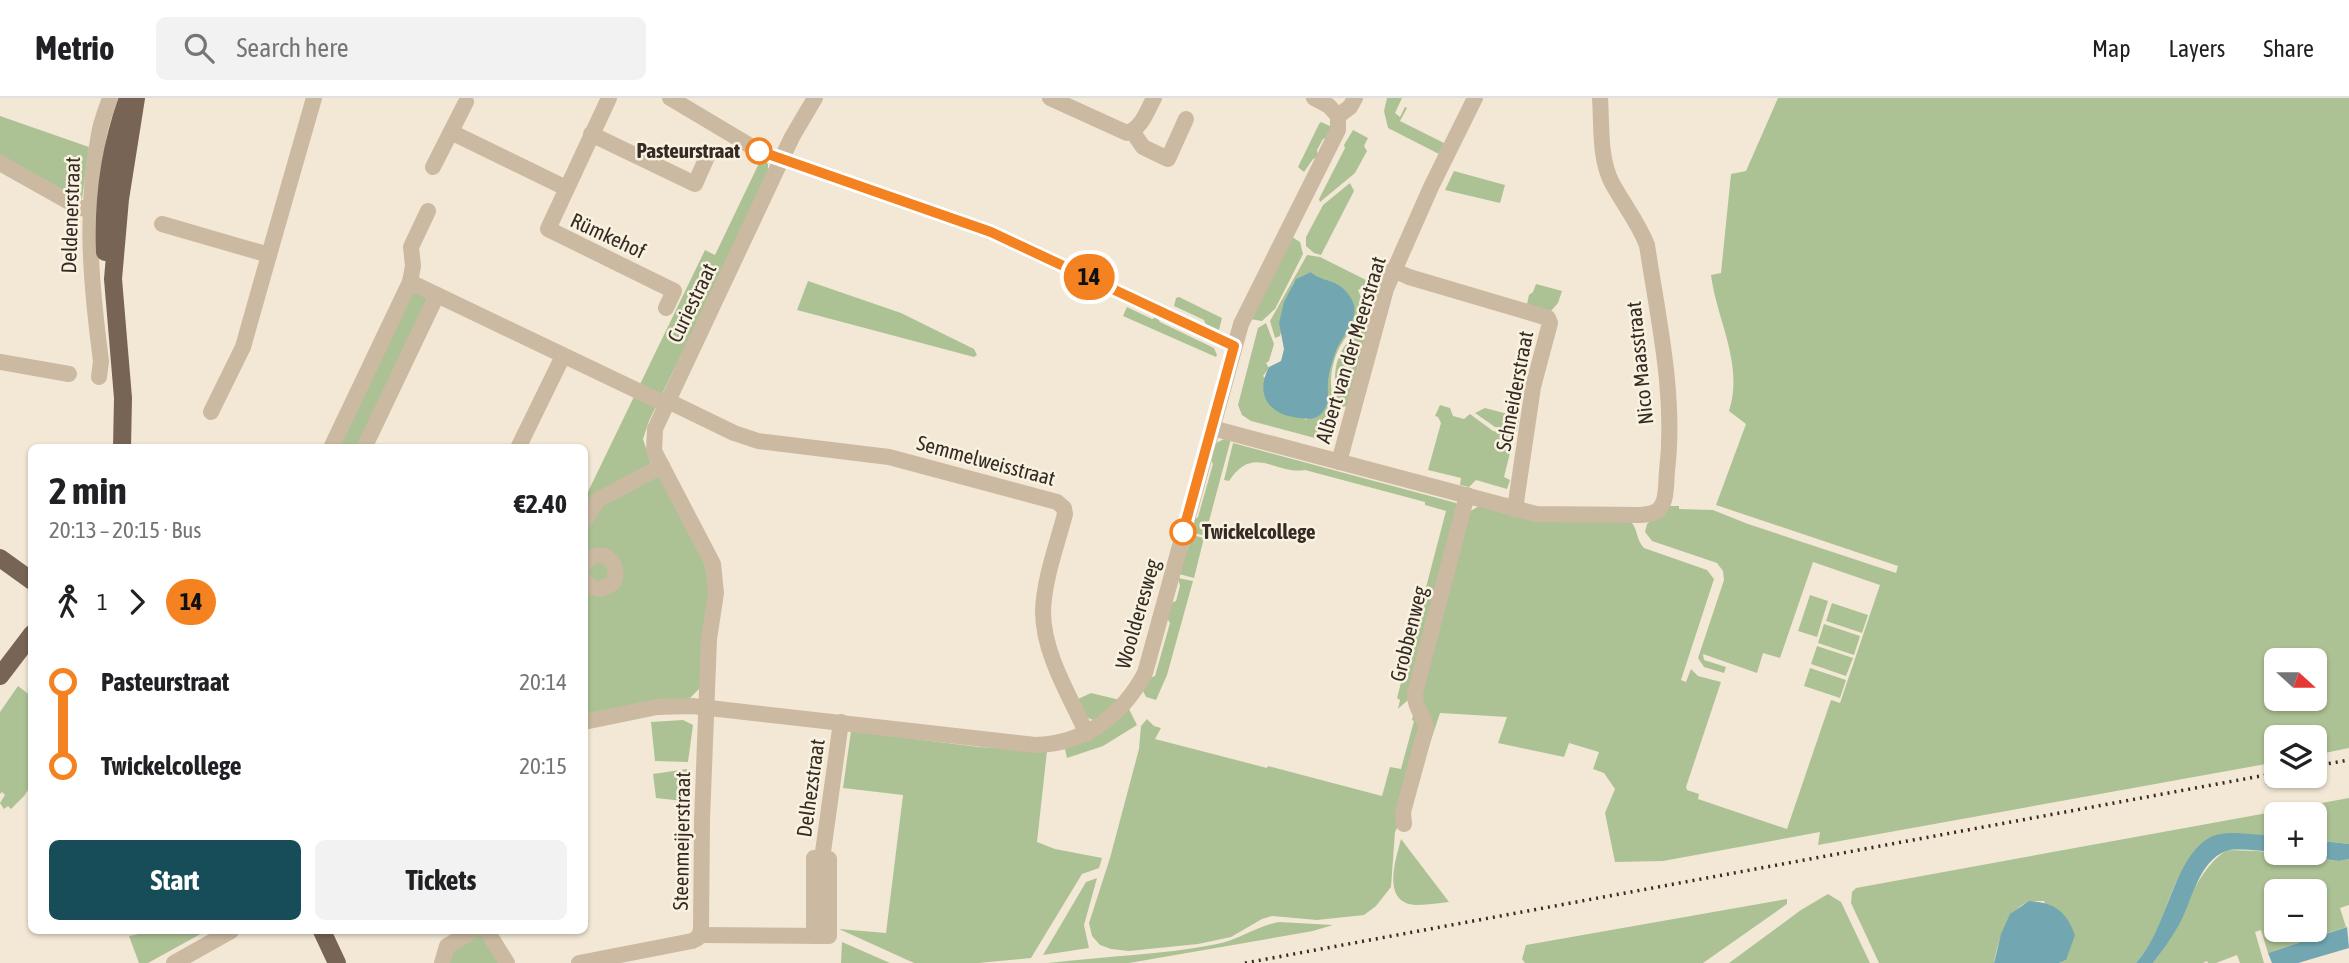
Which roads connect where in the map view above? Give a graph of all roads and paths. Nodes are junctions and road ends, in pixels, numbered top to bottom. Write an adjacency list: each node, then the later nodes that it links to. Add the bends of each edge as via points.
1 (110, 98): 25 (street, Deldenerstraat, via 99,133)
2 (128, 98): 30 (main road, Deldenerstraat, via 112,153 106,206 105,251)
3 (136, 98): 30 (main road, Deldenerstraat)
4 (314, 98): 28 (street)
5 (608, 98): 19 (street, Rümkehof)
6 (670, 98): 21 (street)
7 (815, 98): 21 (street, Curiestraat)
8 (1050, 98): 17 (street, via 1122,131)
9 (1154, 98): 17 (street)
10 (1314, 98): 15 (street)
11 (1355, 98): 15 (street, Woolderesweg)
12 (1475, 98): 29 (street, Albert van der Meerstraat)
13 (1600, 98): 49 (street, Nico Maasstraat, via 1604,159 1647,245 1670,407 1664,502 1653,514 1641,515 1549,515)
14 (466, 102): 18 (street)
15 (1338, 116): 34 (street, Woolderesweg, via 1338,130)
16 (1186, 119): 17 (street, via 1168,159 1143,147)
17 (1132, 131)
18 (450, 132): 23 (street); 24 (street, Rümkehof)
19 (591, 134): 20 (street, via 695,184); 24 (street, Rümkehof)
20 (707, 157)
21 (782, 160): 34 (street, via 991,232); 39 (street, Curiestraat)
22 (0, 163): 25 (street, via 80,208)
23 (433, 167)
24 (566, 188): 33 (street, Rümkehof, via 548,229 674,291)
25 (90, 209): 38 (street, Deldenerstraat)
26 (428, 211): 31 (street, via 411,247)
27 (162, 224): 28 (street)
28 (269, 255): 40 (street, via 243,347)
29 (1393, 270): 46 (street, Albert van der Meerstraat); 49 (street, Schneiderstraat, via 1548,318)
30 (113, 279): 42 (main road, Deldenerstraat, via 123,398)
31 (410, 282): 32 (street); 43 (street)
32 (438, 295): 35 (street); 44 (street)
33 (666, 308)
34 (1234, 346): 41 (street, Woolderesweg)
35 (563, 356): 39 (street, via 659,401); 45 (street)
36 (0, 362): 37 (street)
37 (69, 374)
38 (99, 377)
39 (668, 401): 47 (street, Curiestraat, via 653,438); 60 (street, Semmelweisstraat, via 758,441 889,457 1061,504 1065,514 1045,598 1046,634)
40 (211, 412)
41 (1212, 428): 46 (street, Nico Maasstraat); 60 (street, Woolderesweg, via 1145,673 1126,703)
42 (121, 444)
43 (333, 444)
44 (366, 444)
45 (520, 444)
46 (1339, 462): 48 (street, Nico Maasstraat)
47 (662, 466): 50 (street, via 598,500); 57 (street, Curiestraat, via 715,574)
48 (1468, 495): 49 (street, Nico Maasstraat); 61 (street, Grobbenweg, via 1415,693 1426,728 1403,812)
49 (1515, 509)
50 (588, 515)
51 (0, 558): 53 (main road)
52 (588, 561): 54 (street, via 604,556 613,562 616,572 613,583 601,589)
53 (28, 578)
54 (588, 584)
55 (28, 639): 56 (main road)
56 (0, 676)
57 (708, 707): 58 (street, Woolderesweg, via 657,707); 59 (street, Woolderesweg); 66 (street, Steenmeijerstraat)
58 (588, 721)
59 (841, 722): 60 (street, Woolderesweg, via 1035,745); 66 (street, Delhezstraat, via 822,859 829,859 829,936)
60 (1087, 734)
61 (1404, 824)
62 (226, 934): 67 (street)
63 (323, 934): 68 (main road)
64 (468, 934): 69 (street, via 447,946)
65 (489, 934): 70 (street)
66 (700, 935): 71 (street, Steenmeijerstraat, via 692,941)
67 (174, 963)
68 (337, 963)
69 (442, 963)
70 (507, 963)
71 (579, 963)

